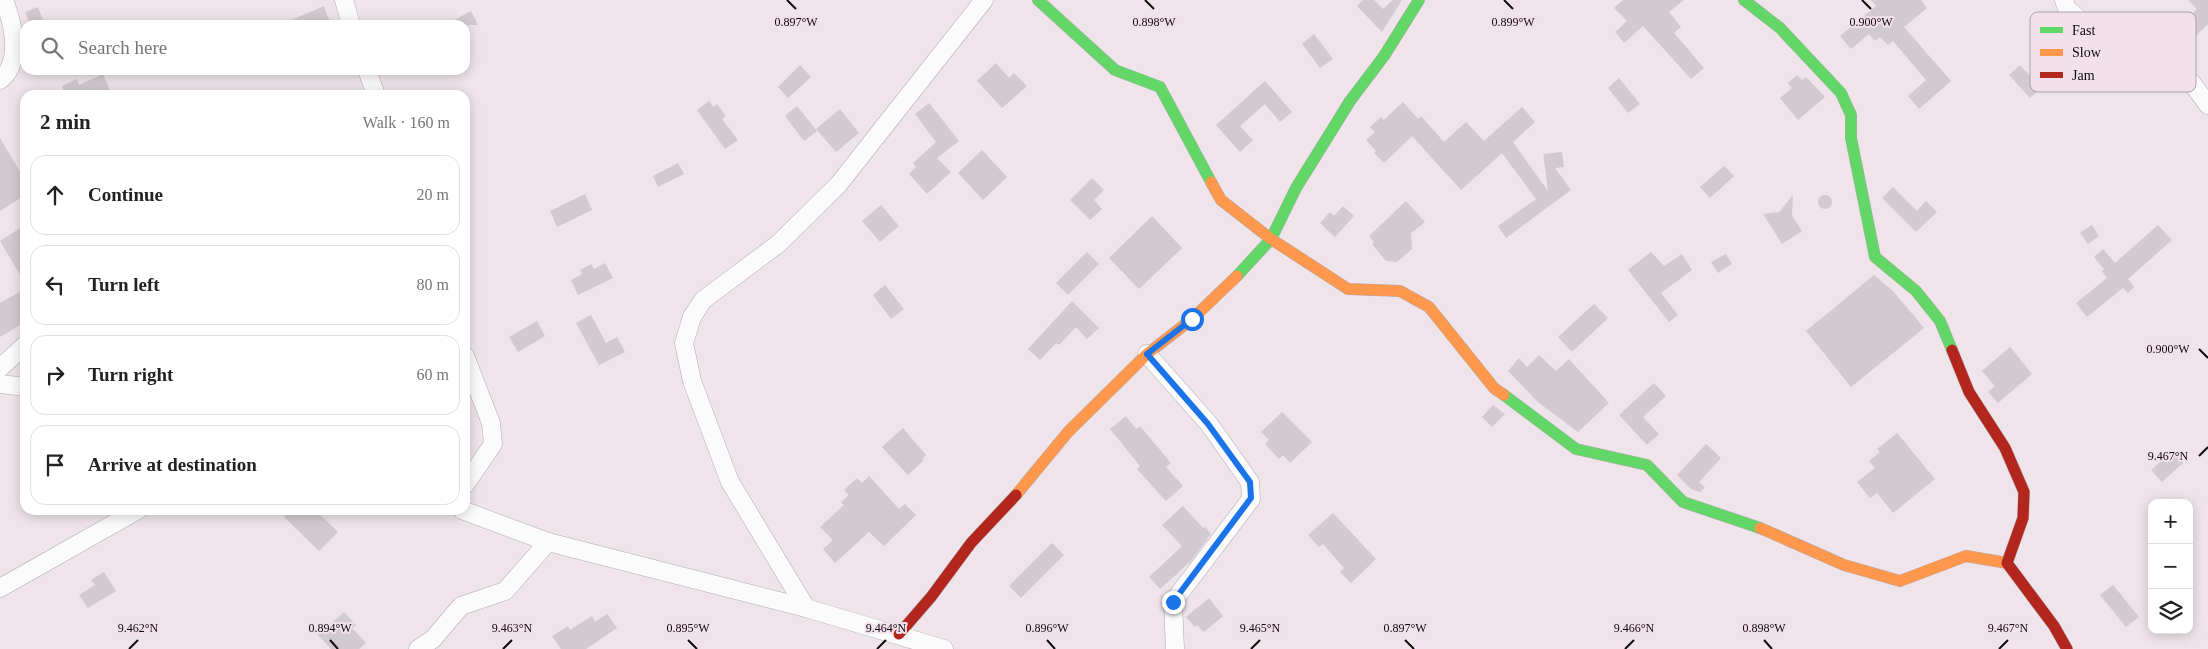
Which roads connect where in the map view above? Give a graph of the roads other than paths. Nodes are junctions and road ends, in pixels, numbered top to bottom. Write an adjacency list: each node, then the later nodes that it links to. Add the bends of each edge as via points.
1 (4, 0): 11 (street, via 12,22 14,51 6,76)
2 (344, 0): 9 (street)
3 (984, 0): 28 (street, via 838,186 778,244 704,300 692,316 684,343 692,381 730,482)
4 (1038, 0): 15 (street, via 1115,70 1160,87 1221,200)
5 (1419, 0): 15 (street, via 1296,188)
6 (1744, 0): 26 (street, via 1780,28 1841,92 1851,115 1851,138 1875,257 1916,291 1940,321 1969,392 2004,448 2024,492 2023,518)
7 (2064, 0): 8 (street)
8 (2071, 12)
9 (350, 20)
10 (369, 75): 13 (street)
11 (0, 80)
12 (2196, 89): 14 (street)
13 (374, 90)
14 (2208, 105)
15 (1271, 239): 17 (street, via 1199,313); 26 (street, via 1348,289 1400,291 1429,307 1494,388 1576,449 1647,465 1683,502 1746,522 1844,565 1900,581 1966,556)
16 (20, 350): 18 (street)
17 (1147, 354): 29 (street, via 1068,432 1034,476 971,543); 32 (street, via 1208,424 1250,482 1251,498 1173,602)
18 (0, 368)
19 (470, 369): 22 (street, via 491,423 493,444)
20 (0, 384): 21 (street)
21 (20, 386)
22 (470, 478)
23 (470, 513): 25 (street)
24 (129, 515): 27 (street)
25 (548, 542): 28 (street); 30 (street, via 505,591 460,606 433,639)
26 (2007, 563): 33 (street, via 2056,628)
27 (0, 588)
28 (806, 608): 29 (street)
29 (899, 634): 31 (street)
30 (418, 649)
31 (944, 649)
32 (1175, 649)
33 (2067, 649)

